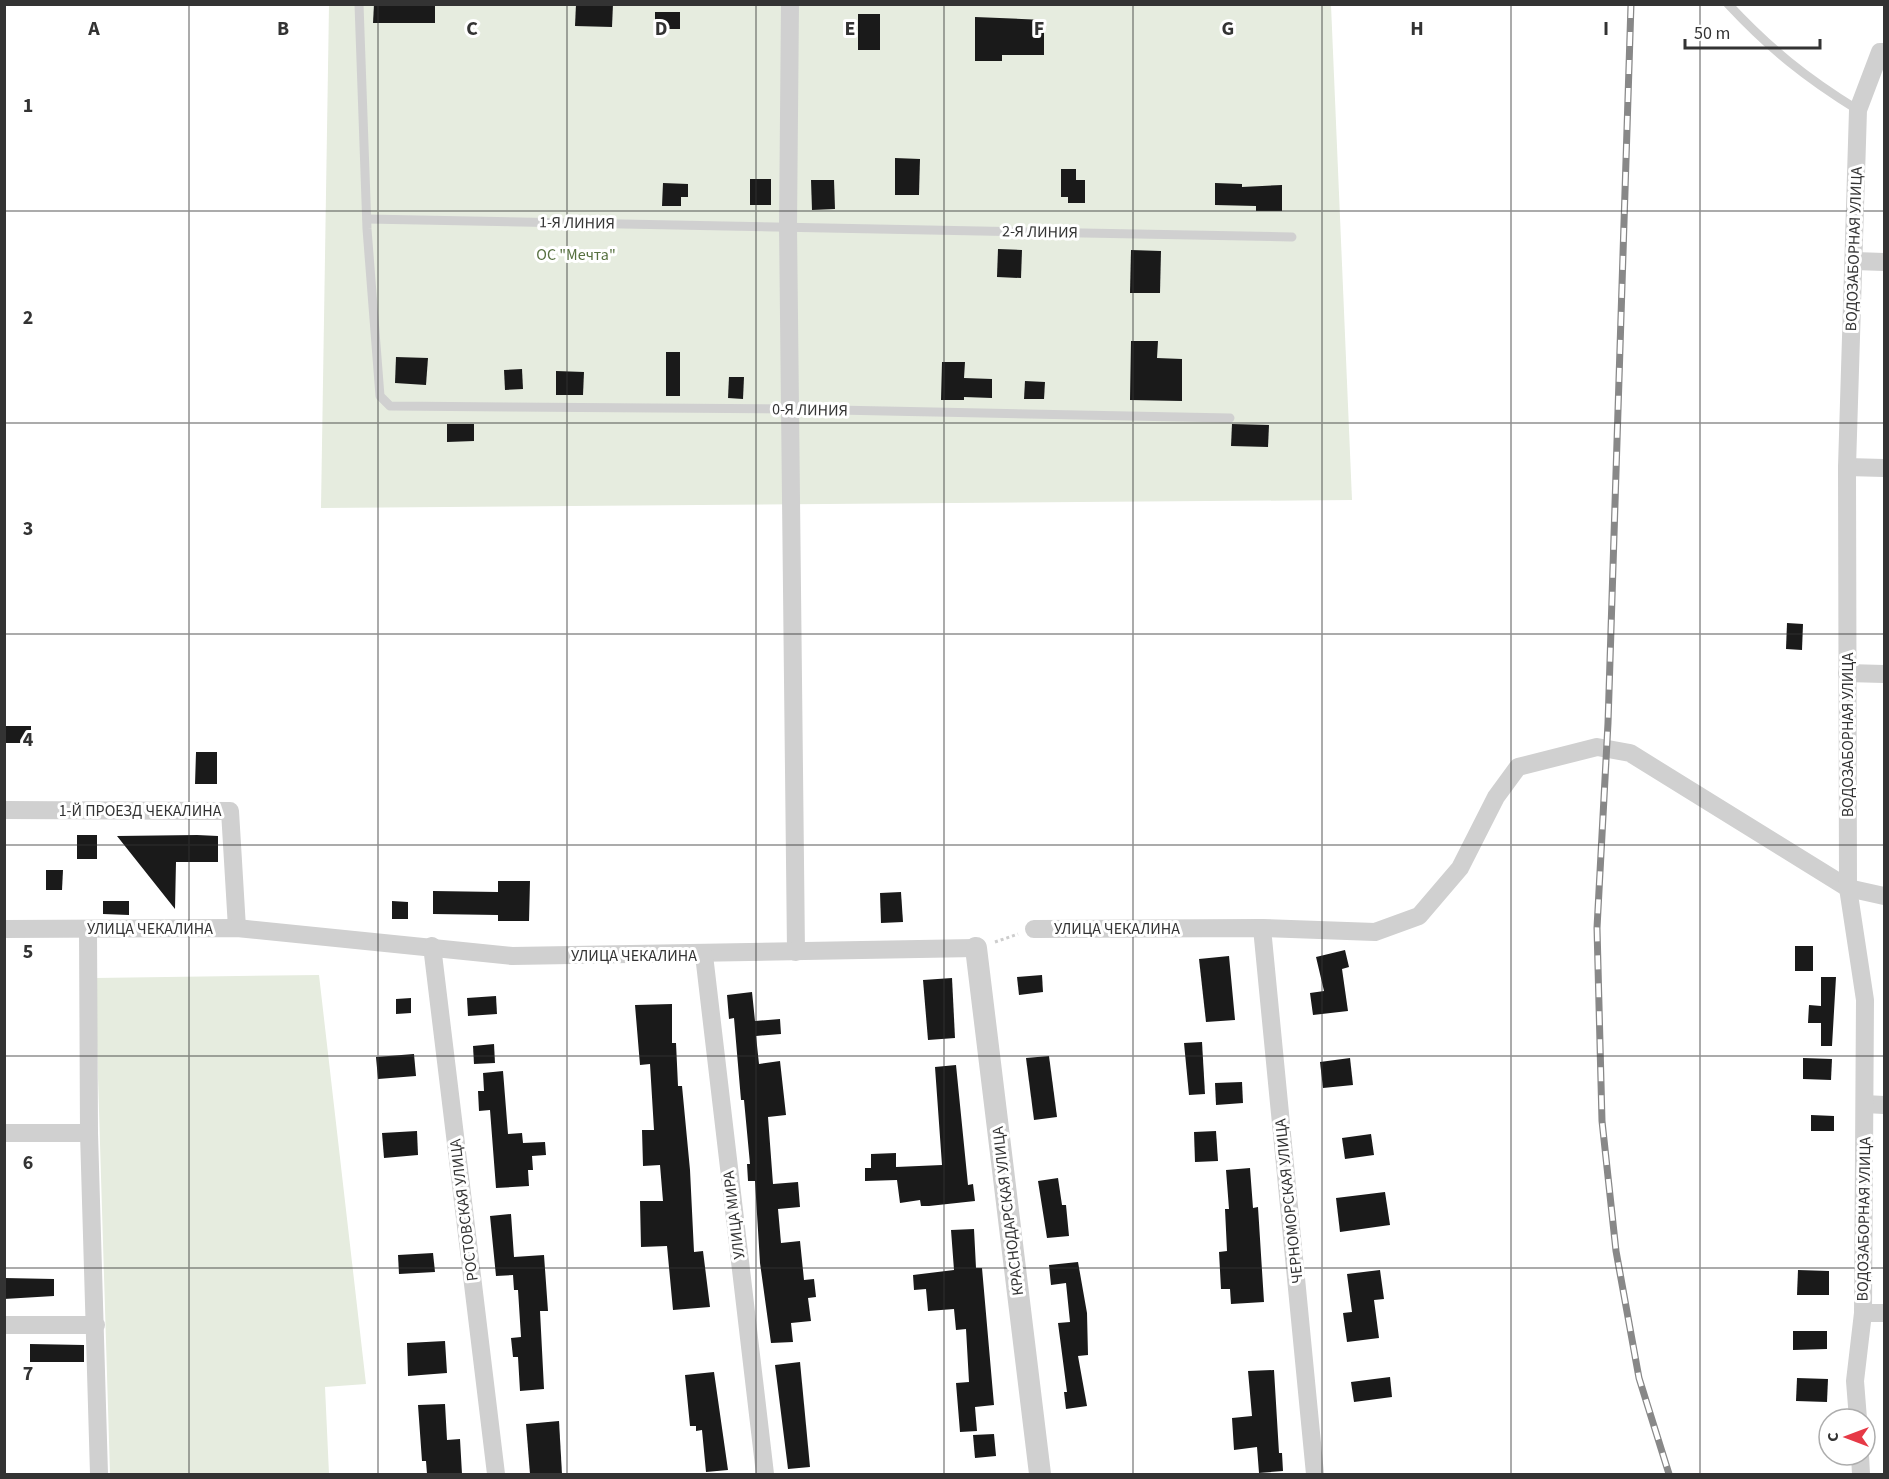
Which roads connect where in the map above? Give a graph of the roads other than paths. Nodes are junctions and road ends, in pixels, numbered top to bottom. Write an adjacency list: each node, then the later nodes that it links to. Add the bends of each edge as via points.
1 (359, 4): 6 (lane)
2 (790, 4): 7 (street)
3 (1728, 4): 5 (lane, via 1808,80)
4 (1882, 52): 5 (street, ВОДОЗАБОРНАЯ УЛИЦА)
5 (1858, 110): 9 (street, ВОДОЗАБОРНАЯ УЛИЦА)
6 (367, 219): 7 (lane, 1-Я ЛИНИЯ); 11 (lane, 0-Я ЛИНИЯ, via 380,396 390,406)
7 (788, 226): 8 (lane, 2-Я ЛИНИЯ); 11 (street)
8 (1292, 237)
9 (1855, 261): 10 (street); 13 (street, ВОДОЗАБОРНАЯ УЛИЦА)
10 (1884, 262)
11 (789, 409): 12 (lane, 0-Я ЛИНИЯ); 27 (street)
12 (1230, 418)
13 (1847, 467): 14 (street); 15 (street, ВОДОЗАБОРНАЯ УЛИЦА)
14 (1884, 468)
15 (1847, 673): 16 (street); 18 (street, ВОДОЗАБОРНАЯ УЛИЦА)
16 (1884, 674)
17 (4, 810): 20 (street, 1-Й ПРОЕЗД ЧЕКАЛИНА, via 230,811)
18 (1848, 888): 19 (street, УЛИЦА ЧЕКАЛИНА); 21 (street, УЛИЦА ЧЕКАЛИНА, via 1630,753 1597,747 1518,767 1496,797 1460,868 1419,916 1375,932); 29 (street, ВОДОЗАБОРНАЯ УЛИЦА, via 1865,1000)
19 (1884, 896)
20 (237, 928): 23 (street, УЛИЦА ЧЕКАЛИНА); 25 (street, УЛИЦА ЧЕКАЛИНА)
21 (1262, 928): 24 (street, УЛИЦА ЧЕКАЛИНА); 42 (street, ЧЕРНОМОРСКАЯ УЛИЦА)
22 (4, 929): 23 (street, УЛИЦА ЧЕКАЛИНА)
23 (88, 929): 32 (street)
24 (1034, 929)
25 (432, 946): 28 (street, УЛИЦА ЧЕКАЛИНА, via 512,956); 39 (street, РОСТОВСКАЯ УЛИЦА)
26 (976, 948): 27 (street, УЛИЦА ЧЕКАЛИНА); 41 (street, КРАСНОДАРСКАЯ УЛИЦА)
27 (796, 952): 28 (street, УЛИЦА ЧЕКАЛИНА)
28 (704, 955): 40 (street, УЛИЦА МИРА)
29 (1865, 1104): 30 (street); 33 (street, ВОДОЗАБОРНАЯ УЛИЦА)
30 (1884, 1105)
31 (4, 1133): 32 (street)
32 (89, 1133): 36 (street)
33 (1863, 1313): 34 (street); 37 (street, ВОДОЗАБОРНАЯ УЛИЦА, via 1855,1380)
34 (1884, 1313)
35 (4, 1325): 36 (street)
36 (96, 1325): 38 (street)
37 (1857, 1407)
38 (99, 1474)
39 (495, 1474)
40 (765, 1474)
41 (1040, 1474)
42 (1315, 1474)

